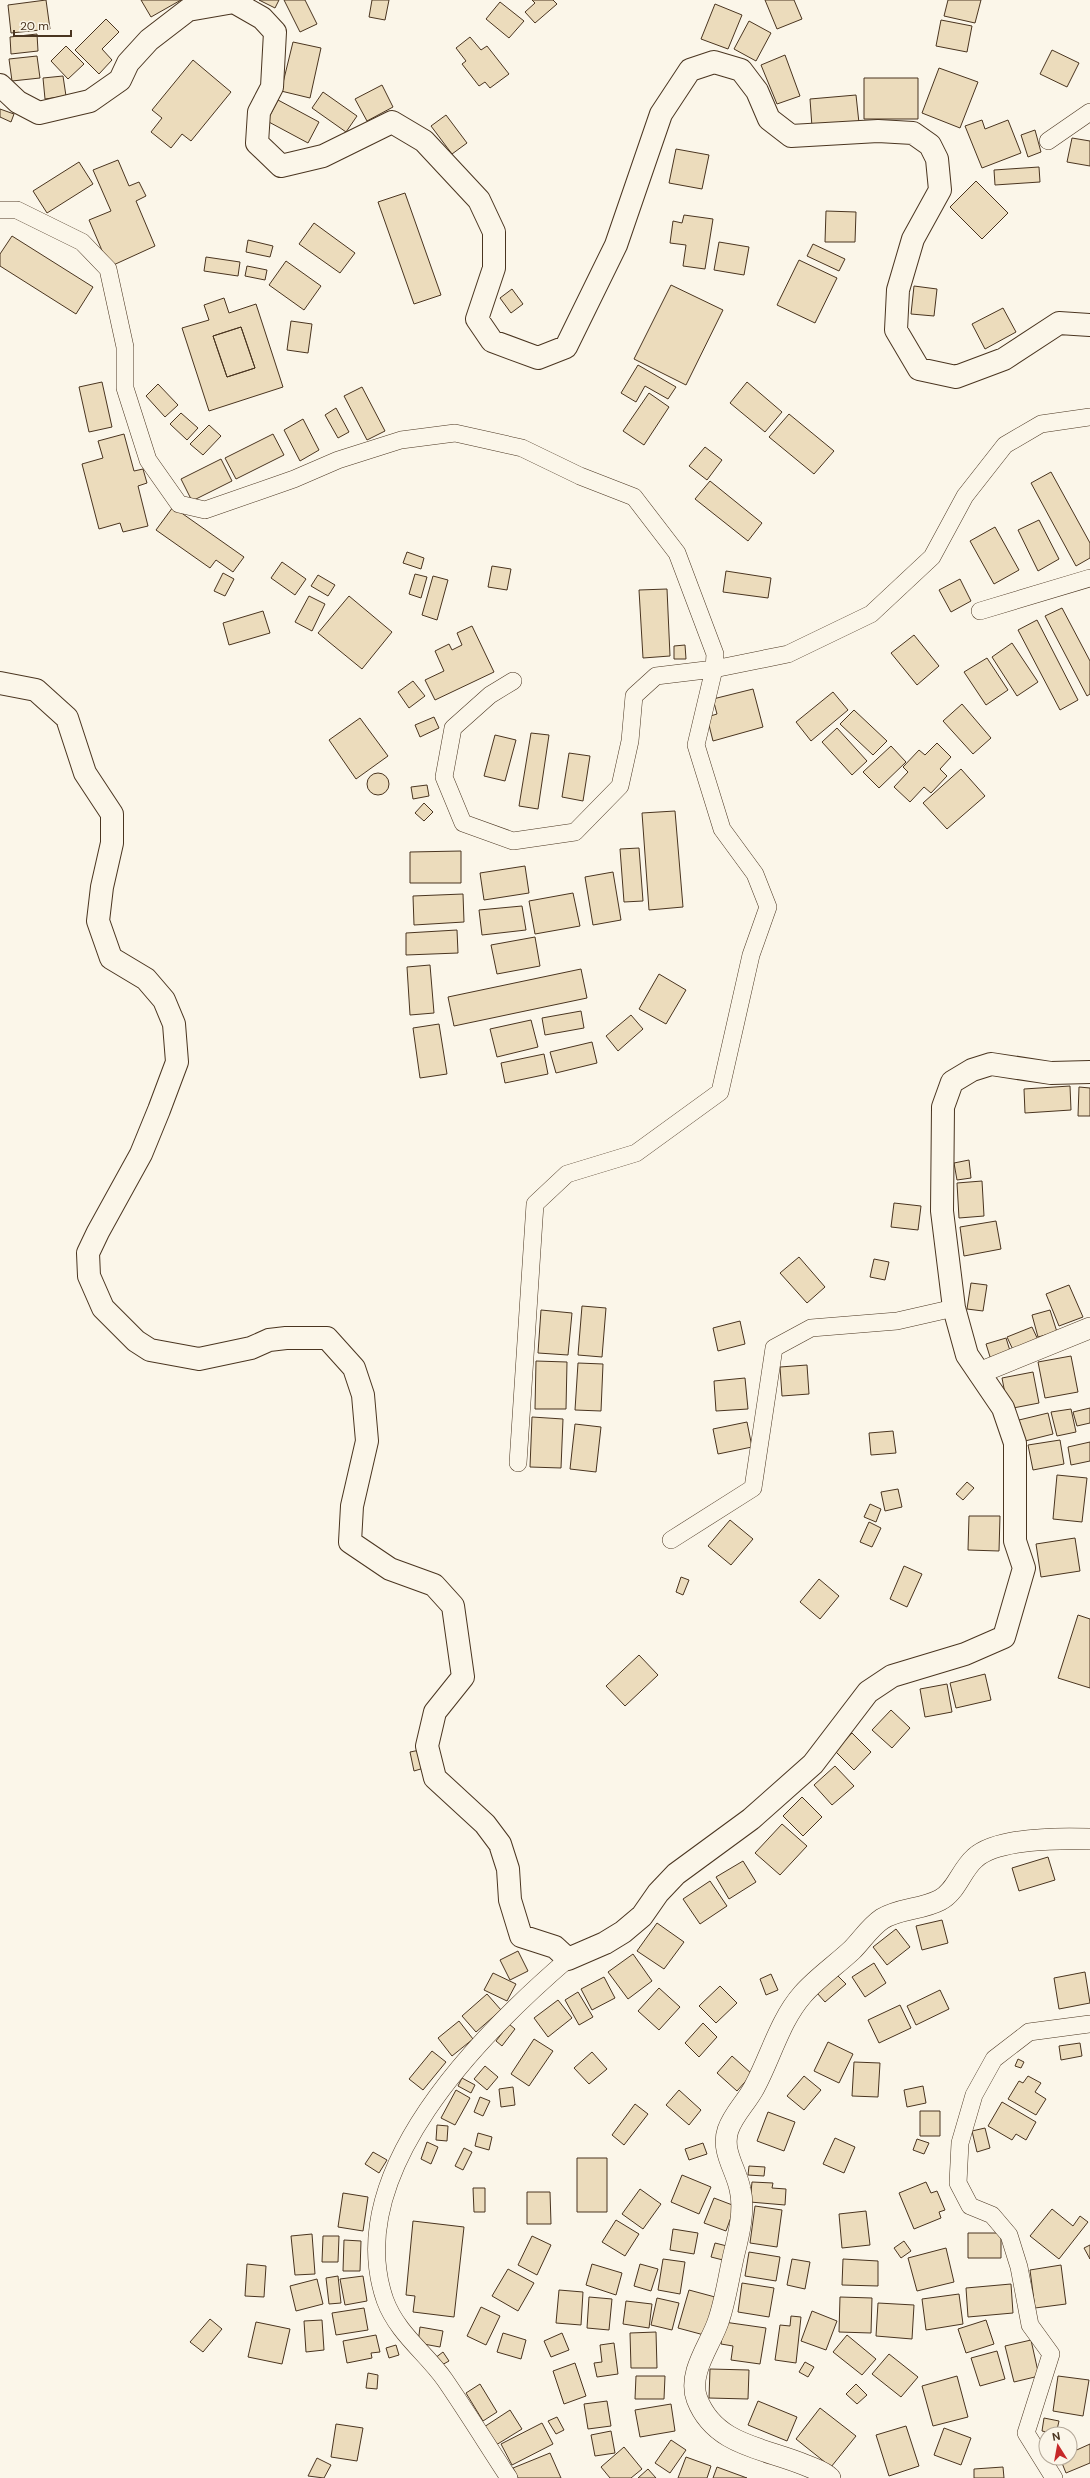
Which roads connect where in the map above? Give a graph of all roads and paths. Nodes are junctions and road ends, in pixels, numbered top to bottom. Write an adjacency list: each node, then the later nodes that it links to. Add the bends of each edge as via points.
1 (0, 85): 5 (main road, via 18,102 39,113 90,101 120,80 128,63 148,40 188,10 234,2 262,18 275,32 272,87 259,112 257,143 281,166 323,156 392,122 424,141 478,200 494,232 494,268 477,319 492,341 538,358 566,347 616,245 661,114 690,70 714,62 741,70 757,91 769,119 791,136 899,132 913,133 930,145 937,159 940,190 913,239 898,290 896,330 919,369 956,377 1004,359 1059,323)
2 (1090, 112): 3 (street)
3 (1048, 141)
4 (0, 210): 9 (street, via 17,210 82,242 108,269 125,347 124,388 148,460 179,504 205,510 294,479 338,460 401,440 455,433 522,448 580,476 634,497 677,553 716,654)
5 (1090, 325)
6 (1090, 417): 9 (street, via 1041,424 1004,445 965,496 932,557 871,614 788,654)
7 (1090, 578): 8 (street)
8 (980, 611)
9 (714, 669): 10 (street, via 656,676 634,696 630,741 620,786 575,832 513,841 463,823 444,777 453,728 490,694); 16 (street, via 696,745 722,830 755,874 768,907 752,955 720,1092 636,1153 567,1174 535,1204)
10 (513, 681)
11 (0, 683): 19 (main road, via 36,690 67,718 85,773 112,814 112,843 102,887 98,921 111,958 146,979 164,1000 174,1024 177,1062 141,1154 88,1253 89,1276 103,1308 136,1341 150,1350 199,1359 251,1348 269,1340 327,1338 354,1368 363,1395 367,1441 352,1506 350,1542 390,1569 434,1585 453,1606 463,1677 435,1712 427,1746 435,1778 485,1824 500,1844 508,1869 510,1900 521,1936 555,1947)
12 (1090, 1072): 13 (main road, via 1052,1072 991,1064 972,1070 952,1082 942,1108 942,1211)
13 (954, 1308): 15 (main road, via 968,1355); 17 (street, via 897,1321 811,1328 774,1348 753,1488)
14 (1090, 1328): 15 (street)
15 (979, 1373): 19 (main road, via 1003,1408 1014,1443 1014,1541 1024,1568 1004,1637 965,1654 892,1676 868,1692 813,1764 751,1819 676,1874 658,1893 642,1916 623,1932)
16 (518, 1463)
17 (671, 1540)
18 (1090, 1839): 22 (street, via 1049,1838 992,1847 976,1856 947,1896 937,1902 897,1911 880,1920 854,1948 802,1995 780,2029 754,2089 736,2113 727,2132 726,2147 740,2188 740,2226 719,2320 702,2358 696,2380 696,2396 716,2429 740,2443 801,2463)
19 (568, 1959): 21 (street, via 494,2027 438,2095 416,2129 396,2170 383,2205 375,2253 386,2301 400,2330 445,2380)
20 (1090, 2024): 23 (street, via 1029,2032 994,2059 974,2095 960,2143 958,2183 970,2206 992,2215 1009,2235 1020,2267 1030,2325 1052,2354 1026,2432)
21 (509, 2478)
22 (830, 2478)
23 (1054, 2478)

